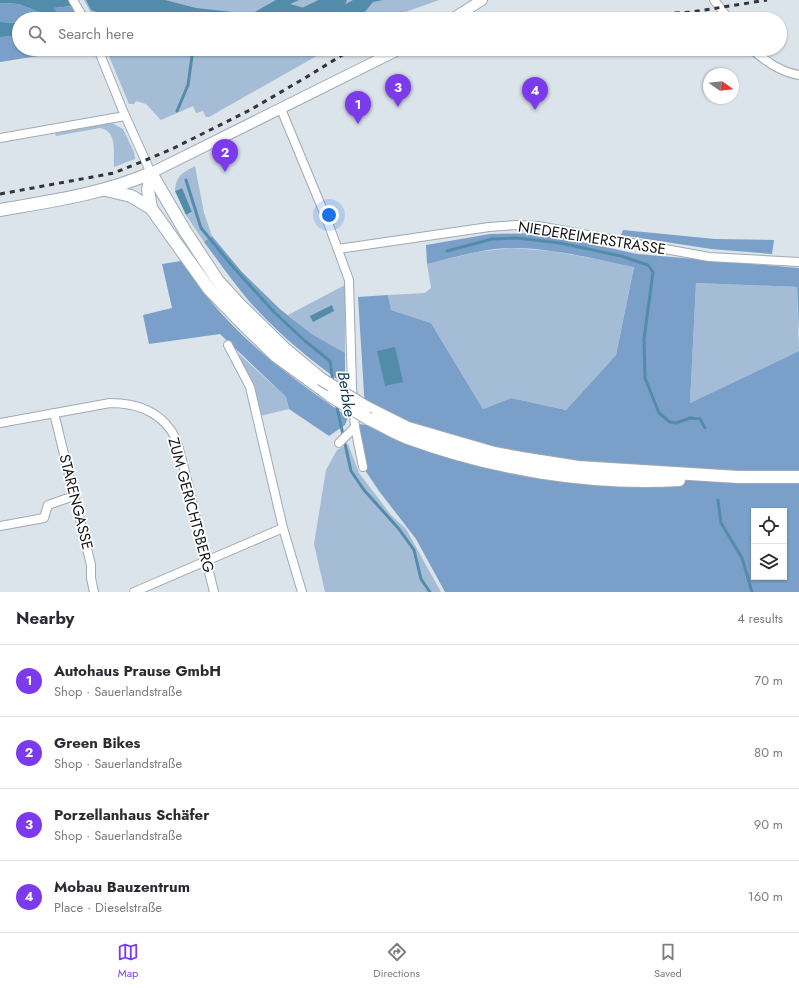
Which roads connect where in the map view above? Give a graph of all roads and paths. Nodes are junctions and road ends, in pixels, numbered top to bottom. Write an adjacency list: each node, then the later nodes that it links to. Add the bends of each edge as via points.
1 (73, 0): 4 (street)
2 (482, 0): 5 (street)
3 (714, 0): 6 (street)
4 (80, 12)
5 (463, 12)
6 (723, 12)
7 (101, 56): 12 (street)
8 (386, 56): 11 (street)
9 (760, 56): 10 (street, via 775,67)
10 (799, 75)
11 (281, 109): 14 (street); 18 (street)
12 (125, 116): 13 (street); 14 (street)
13 (0, 138)
14 (151, 173): 15 (main road); 16 (main road, via 148,190); 26 (main road, bridge, via 184,231 218,282 240,306 321,379 366,407 408,428 501,454 578,467)
15 (106, 190): 16 (main road, via 131,196); 17 (main road)
16 (151, 208): 26 (main road, bridge, via 209,289 276,356 331,396 406,438 483,461 600,480 668,481)
17 (0, 210)
18 (338, 249): 19 (street, NIEDEREIMERSTRASSE, via 516,225 538,226 709,258); 23 (street, via 349,280)
19 (799, 262)
20 (228, 345): 30 (street, via 250,387)
21 (54, 413): 22 (street, ZUM GERICHTSBERG); 28 (street, STARENGASSE); 31 (street, ZUM GERICHTSBERG, via 121,403 145,409 161,419 171,430 181,456)
22 (0, 422)
23 (354, 427): 24 (street); 25 (street)
24 (339, 443)
25 (363, 467)
26 (738, 477): 27 (main road)
27 (799, 477)
28 (74, 496): 29 (street, via 48,505 44,518); 32 (street, STARENGASSE, via 91,565)
29 (0, 526)
30 (283, 528): 31 (street); 35 (street)
31 (206, 561): 33 (street); 34 (street, ZUM GERICHTSBERG)
32 (94, 592)
33 (134, 592)
34 (214, 592)
35 (302, 592)

